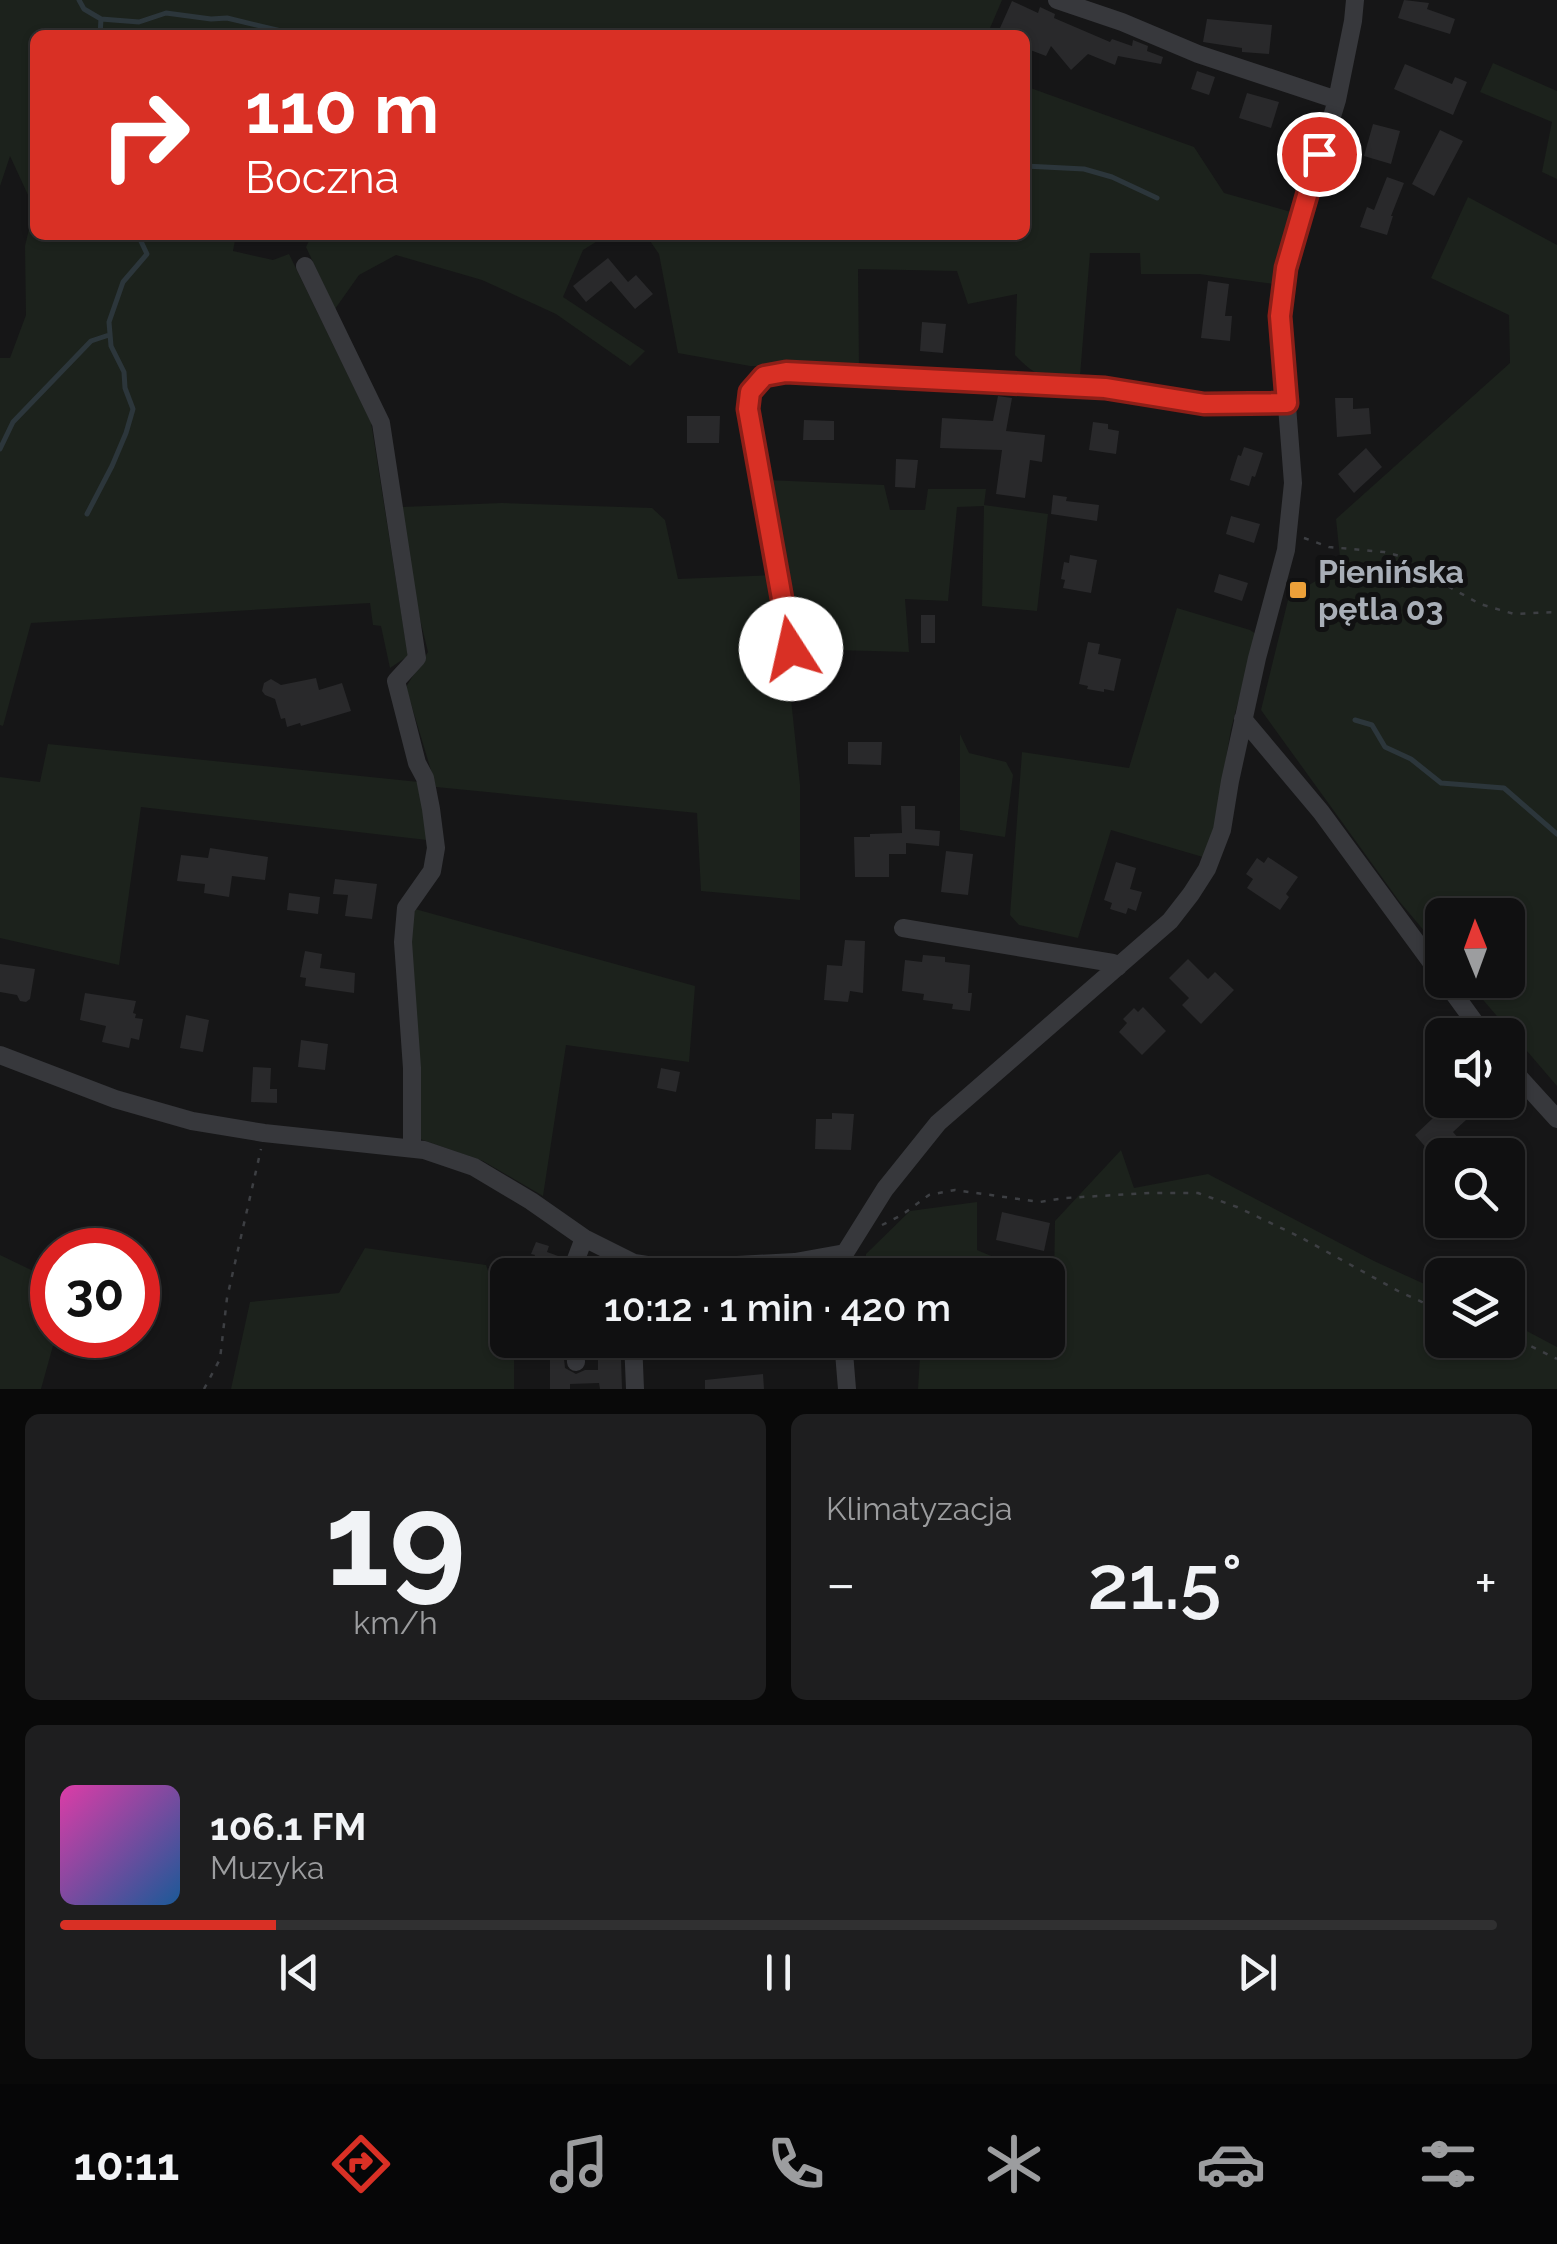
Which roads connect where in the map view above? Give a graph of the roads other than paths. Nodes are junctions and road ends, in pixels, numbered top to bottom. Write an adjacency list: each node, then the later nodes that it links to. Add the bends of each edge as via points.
1 (1057, 0): 3 (street)
2 (1356, 0): 3 (street)
3 (1337, 100): 5 (street, via 1286,268 1280,316)
4 (304, 266): 14 (street, via 380,422 417,658 396,682 432,809 436,848 432,871 406,908 403,942)
5 (1287, 403): 6 (street, via 1204,404 1105,388 764,376 750,392 748,409); 7 (street, via 1293,483 1286,550)
6 (791, 649)
7 (1243, 719): 9 (street); 10 (street, via 1222,830 1207,869 1170,921)
8 (903, 928): 10 (street)
9 (1425, 953)
10 (1118, 967): 16 (street, via 938,1122)
11 (0, 1055): 14 (street, via 192,1121)
12 (1525, 1083): 13 (street)
13 (1557, 1118)
14 (412, 1148): 15 (street, via 474,1167)
15 (584, 1238): 17 (street); 18 (street)
16 (845, 1253): 19 (street); 20 (street)
17 (576, 1258)
18 (616, 1258)
19 (817, 1258)
20 (845, 1258)
21 (576, 1358): 24 (street)
22 (633, 1358): 25 (street)
23 (844, 1358): 26 (street)
24 (576, 1362)
25 (635, 1389)
26 (847, 1389)

